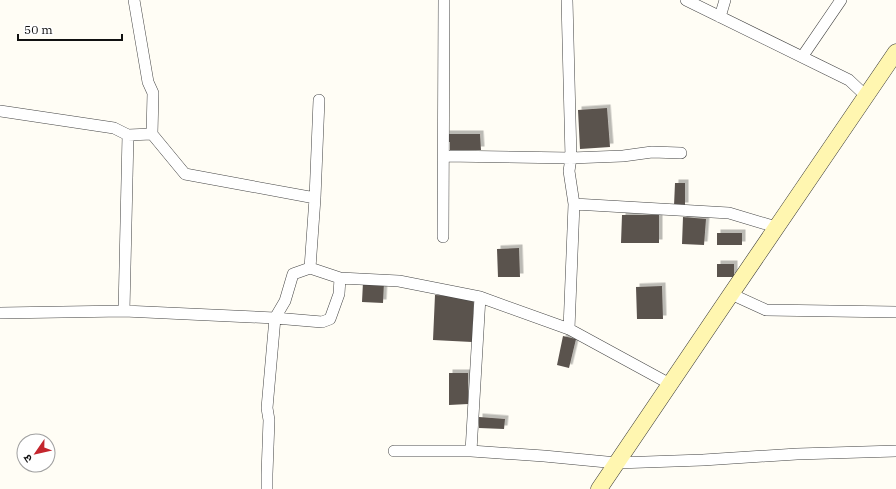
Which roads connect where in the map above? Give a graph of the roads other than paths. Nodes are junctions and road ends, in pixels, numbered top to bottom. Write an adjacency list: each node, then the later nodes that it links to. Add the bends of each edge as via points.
1 (134, 0): 13 (street, via 148,82 153,93)
2 (444, 0): 16 (street)
3 (568, 0): 17 (street)
4 (686, 0): 7 (street)
5 (725, 0): 7 (street)
6 (841, 0): 9 (street)
7 (720, 17): 9 (street)
8 (895, 54): 10 (street)
9 (802, 57): 10 (street, via 849,80)
10 (866, 96): 20 (street)
11 (319, 100): 18 (street)
12 (0, 111): 14 (street, via 114,128)
13 (152, 134): 14 (street); 18 (street, via 185,174)
14 (128, 135): 26 (street)
15 (681, 153): 17 (street, via 652,152)
16 (444, 156): 17 (street); 21 (street)
17 (571, 158): 19 (street, via 569,171)
18 (315, 198): 22 (street)
19 (574, 204): 20 (street, via 729,213); 30 (street)
20 (776, 227): 24 (street)
21 (443, 237)
22 (310, 268): 23 (street); 29 (street, via 294,274 285,301)
23 (340, 278): 25 (street, via 400,281); 29 (street, via 339,294 330,319 322,322)
24 (731, 294): 27 (street, via 766,310); 31 (street)
25 (480, 297): 30 (street); 33 (street)
26 (124, 311): 28 (street); 29 (street)
27 (896, 312)
28 (0, 313)
29 (275, 318): 36 (street, via 267,408)
30 (569, 329): 31 (street)
31 (670, 384): 35 (street)
32 (394, 451): 33 (street)
33 (471, 451): 35 (street)
34 (896, 451): 35 (street)
35 (617, 463): 37 (street)
36 (267, 489)
37 (599, 489)

